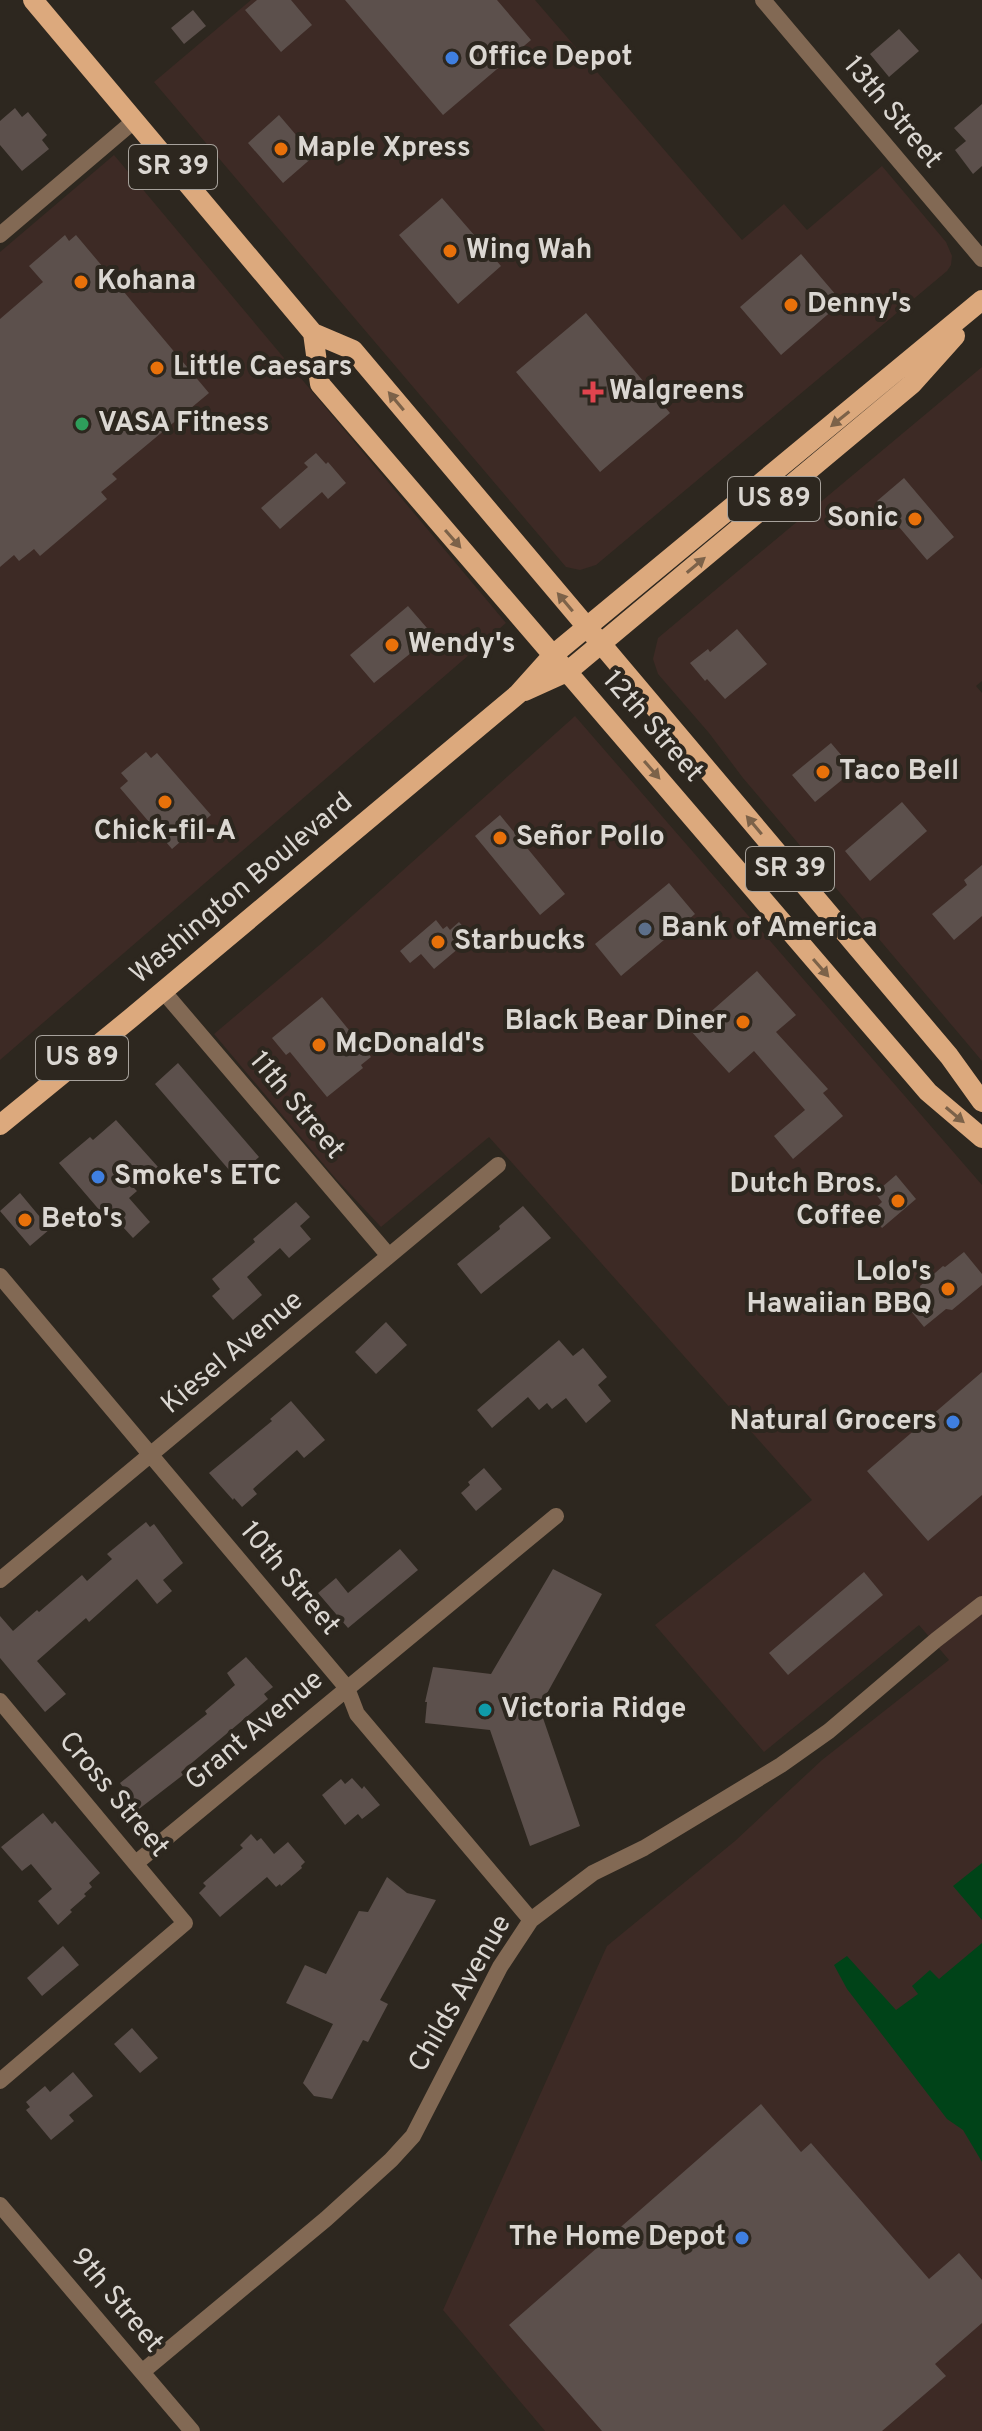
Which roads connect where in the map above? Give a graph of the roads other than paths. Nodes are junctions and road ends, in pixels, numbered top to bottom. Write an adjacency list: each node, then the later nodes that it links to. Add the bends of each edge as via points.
1 (33, 0): 3 (main road, 12th Street / SR 39)
2 (763, 0): 5 (street, 13th Street)
3 (134, 121): 4 (street); 7 (main road, 12th Street / SR 39)
4 (0, 235)
5 (982, 259)
6 (982, 303): 8 (main road, Washington Boulevard / US 89, one-way to 8); 9 (main road, Washington Boulevard / US 89, one-way to 6, via 912,384)
7 (313, 333): 8 (main road, 12th Street / SR 39, one-way to 7, via 353,350); 10 (main road, 12th Street / SR 39, one-way to 10, via 320,384)
8 (587, 628): 9 (main road, 12th Street / SR 39); 10 (main road, Washington Boulevard / US 89)
9 (601, 644): 11 (main road, Washington Boulevard / US 89); 14 (main road, 12th Street / SR 39, one-way to 9, via 949,1056)
10 (553, 655): 11 (main road, 12th Street / SR 39); 12 (main road, Washington Boulevard / US 89)
11 (567, 672): 12 (main road, Washington Boulevard / US 89); 16 (main road, 12th Street / SR 39, one-way to 16, via 928,1092)
12 (518, 694): 13 (main road, Washington Boulevard / US 89)
13 (163, 991): 15 (main road, Washington Boulevard / US 89); 18 (street, 11th Street)
14 (982, 1102)
15 (0, 1125)
16 (982, 1138)
17 (498, 1165): 18 (street, Kiesel Avenue)
18 (389, 1256): 20 (street, Kiesel Avenue)
19 (0, 1276): 20 (street, 10th Street)
20 (150, 1455): 22 (street, Kiesel Avenue); 24 (street, 10th Street)
21 (556, 1516): 24 (street, Grant Avenue)
22 (0, 1580)
23 (982, 1604): 27 (street, Childs Avenue, via 781,1765 593,1873)
24 (347, 1688): 26 (street, Grant Avenue); 27 (street, 10th Street, via 357,1714)
25 (0, 1701): 26 (street, Cross Street)
26 (136, 1863): 28 (street, Cross Street, via 185,1923)
27 (531, 1920): 30 (street, Childs Avenue, via 500,1967 413,2136 326,2219)
28 (0, 2081)
29 (0, 2205): 30 (street, 9th Street)
30 (142, 2372): 31 (street, 9th Street)
31 (192, 2431)

